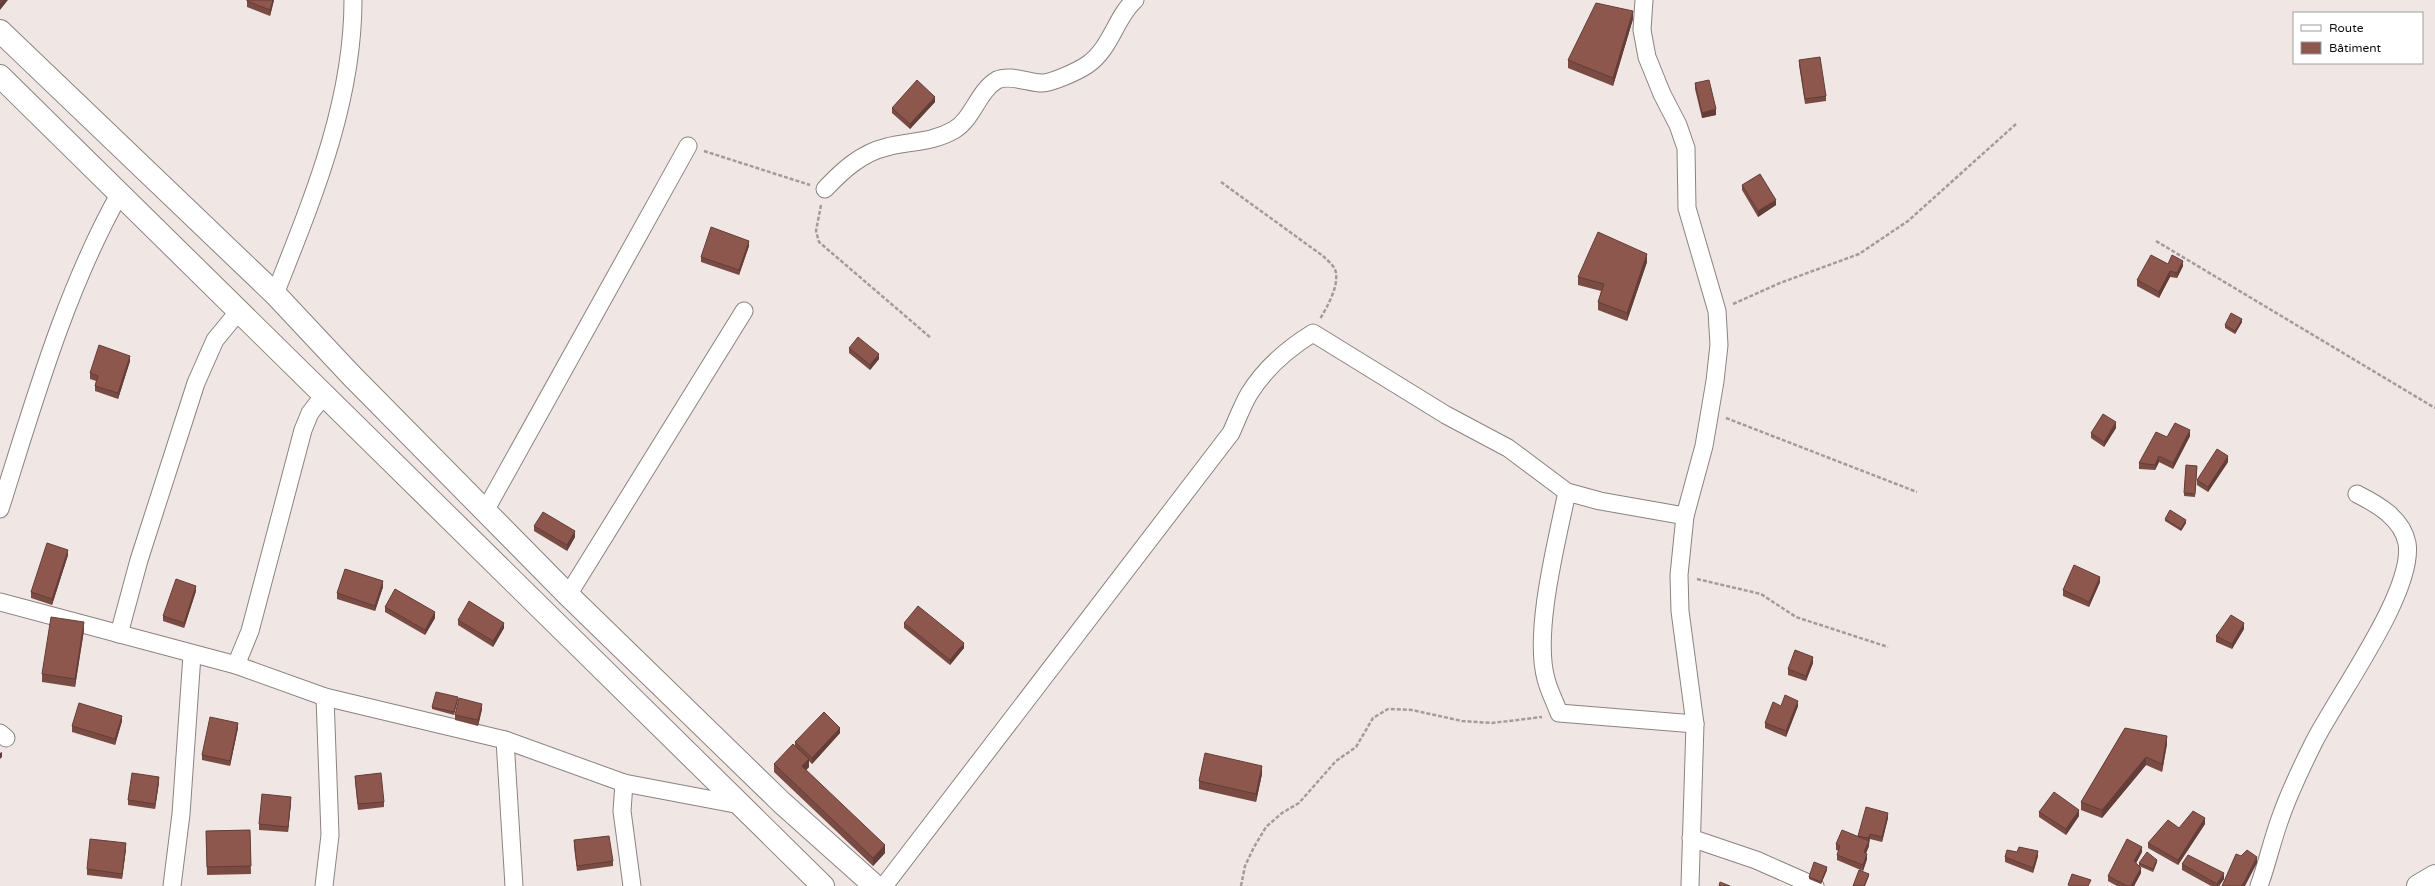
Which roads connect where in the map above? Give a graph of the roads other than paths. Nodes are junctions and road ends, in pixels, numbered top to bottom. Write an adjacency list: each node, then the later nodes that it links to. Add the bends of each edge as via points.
1 (353, 0): 9 (street, via 346,89 317,188)
2 (1135, 0): 7 (street, via 1103,51 1087,65 1044,83 1006,78 997,80 969,116 954,130 927,142 886,147 860,158 840,173)
3 (1644, 0): 17 (street, via 1642,30 1647,57 1686,148 1687,208 1717,311 1719,345 1710,414)
4 (0, 31): 9 (street)
5 (0, 76): 8 (street)
6 (688, 146): 16 (street)
7 (825, 190)
8 (120, 193): 11 (street); 15 (street, via 100,228 70,300)
9 (275, 294): 16 (street)
10 (744, 311): 18 (street)
11 (238, 312): 12 (street); 20 (street, via 215,340 196,383 139,560)
12 (324, 395): 22 (street, via 310,413 303,430 250,631); 27 (street)
13 (1567, 492): 17 (street, via 1600,501); 24 (street, via 1549,583 1542,645 1546,679 1559,713); 36 (street, via 1508,448 1446,415 1313,333 1291,347 1264,372 1248,395 1231,433)
14 (2357, 494): 39 (street, via 2378,504 2397,522 2407,543 2406,569 2384,622 2315,741 2280,819)
15 (0, 508)
16 (485, 511): 18 (street)
17 (1685, 516): 24 (street, via 1679,575 1680,610)
18 (568, 595): 35 (street, via 776,796)
19 (0, 602): 20 (street)
20 (119, 634): 21 (street)
21 (192, 655): 22 (street); 30 (street, via 181,814)
22 (236, 665): 23 (street)
23 (326, 697): 25 (street); 31 (street, via 330,835)
24 (1696, 724): 28 (street)
25 (505, 740): 26 (street); 32 (street)
26 (624, 783): 27 (street); 33 (street, via 622,812)
27 (740, 805): 34 (street)
28 (1691, 838): 37 (street); 38 (street, via 1756,860)
29 (2435, 876): 40 (street)
30 (172, 886)
31 (324, 886)
32 (514, 886)
33 (632, 886)
34 (823, 886)
35 (875, 886)
36 (884, 886)
37 (1690, 886)
38 (1815, 886)
39 (2259, 886)
40 (2418, 886)

